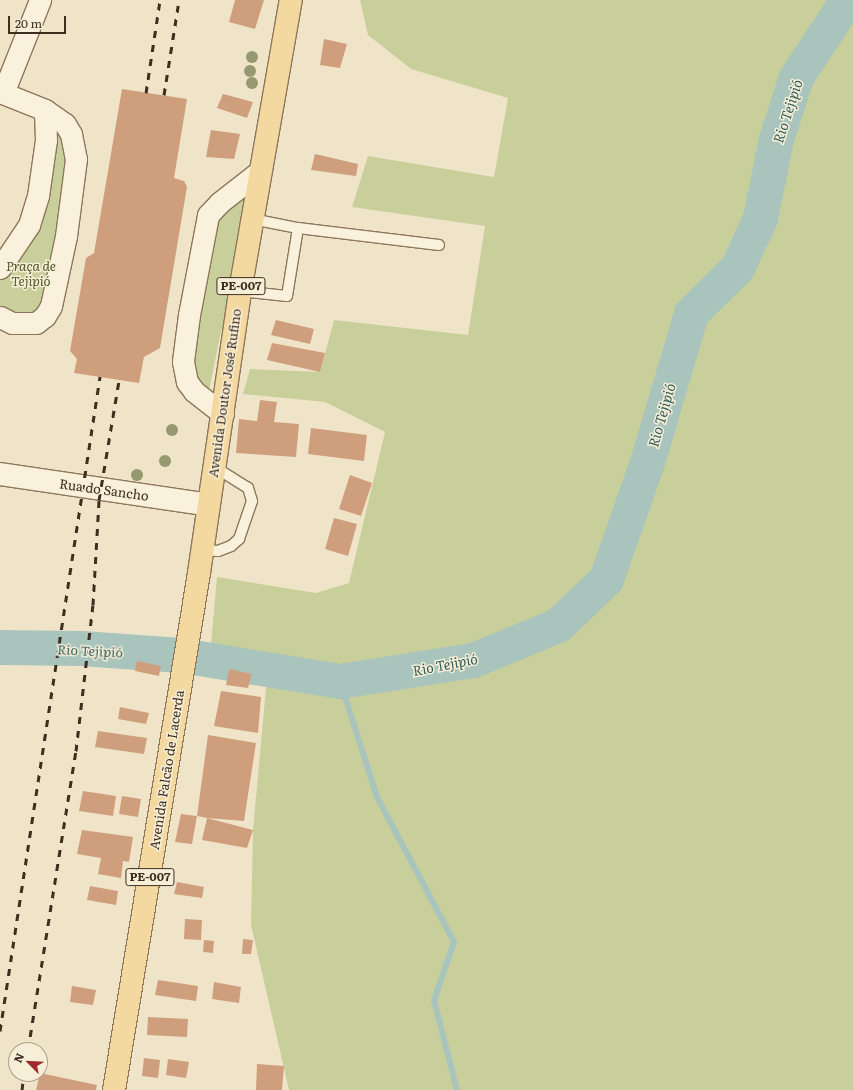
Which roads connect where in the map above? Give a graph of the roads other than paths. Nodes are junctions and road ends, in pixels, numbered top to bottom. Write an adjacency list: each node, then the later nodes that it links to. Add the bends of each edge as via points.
1 (40, 0): 3 (street)
2 (291, 0): 5 (main road, Avenida Doutor José Rufino / PE-007)
3 (1, 92): 4 (street)
4 (45, 110): 9 (street, via 46,140 38,196 29,225); 11 (street, via 65,124 71,134 76,160 55,296 45,316 36,322 12,323)
5 (260, 172): 6 (main road, Avenida Doutor José Rufino / PE-007); 12 (street, via 219,203 208,215 189,315 183,361 187,382 194,391)
6 (252, 219): 7 (lane); 10 (main road, Avenida Doutor José Rufino / PE-007)
7 (298, 228): 8 (lane); 10 (lane, via 287,296)
8 (439, 245)
9 (0, 268)
10 (240, 291): 12 (main road, Avenida Doutor José Rufino / PE-007)
11 (0, 317)
12 (223, 414): 13 (main road, Avenida Doutor José Rufino / PE-007)
13 (215, 467): 15 (main road, Avenida Doutor José Rufino / PE-007); 16 (lane, via 248,488 252,501 239,539 218,551)
14 (0, 474): 15 (street, Rua do Sancho)
15 (209, 505): 16 (main road, Avenida Doutor José Rufino / PE-007)
16 (203, 550): 17 (main road, Avenida Doutor José Rufino / PE-007)
17 (185, 663): 18 (main road, Avenida Falcão de Lacerda / PE-007)
18 (114, 1090)

